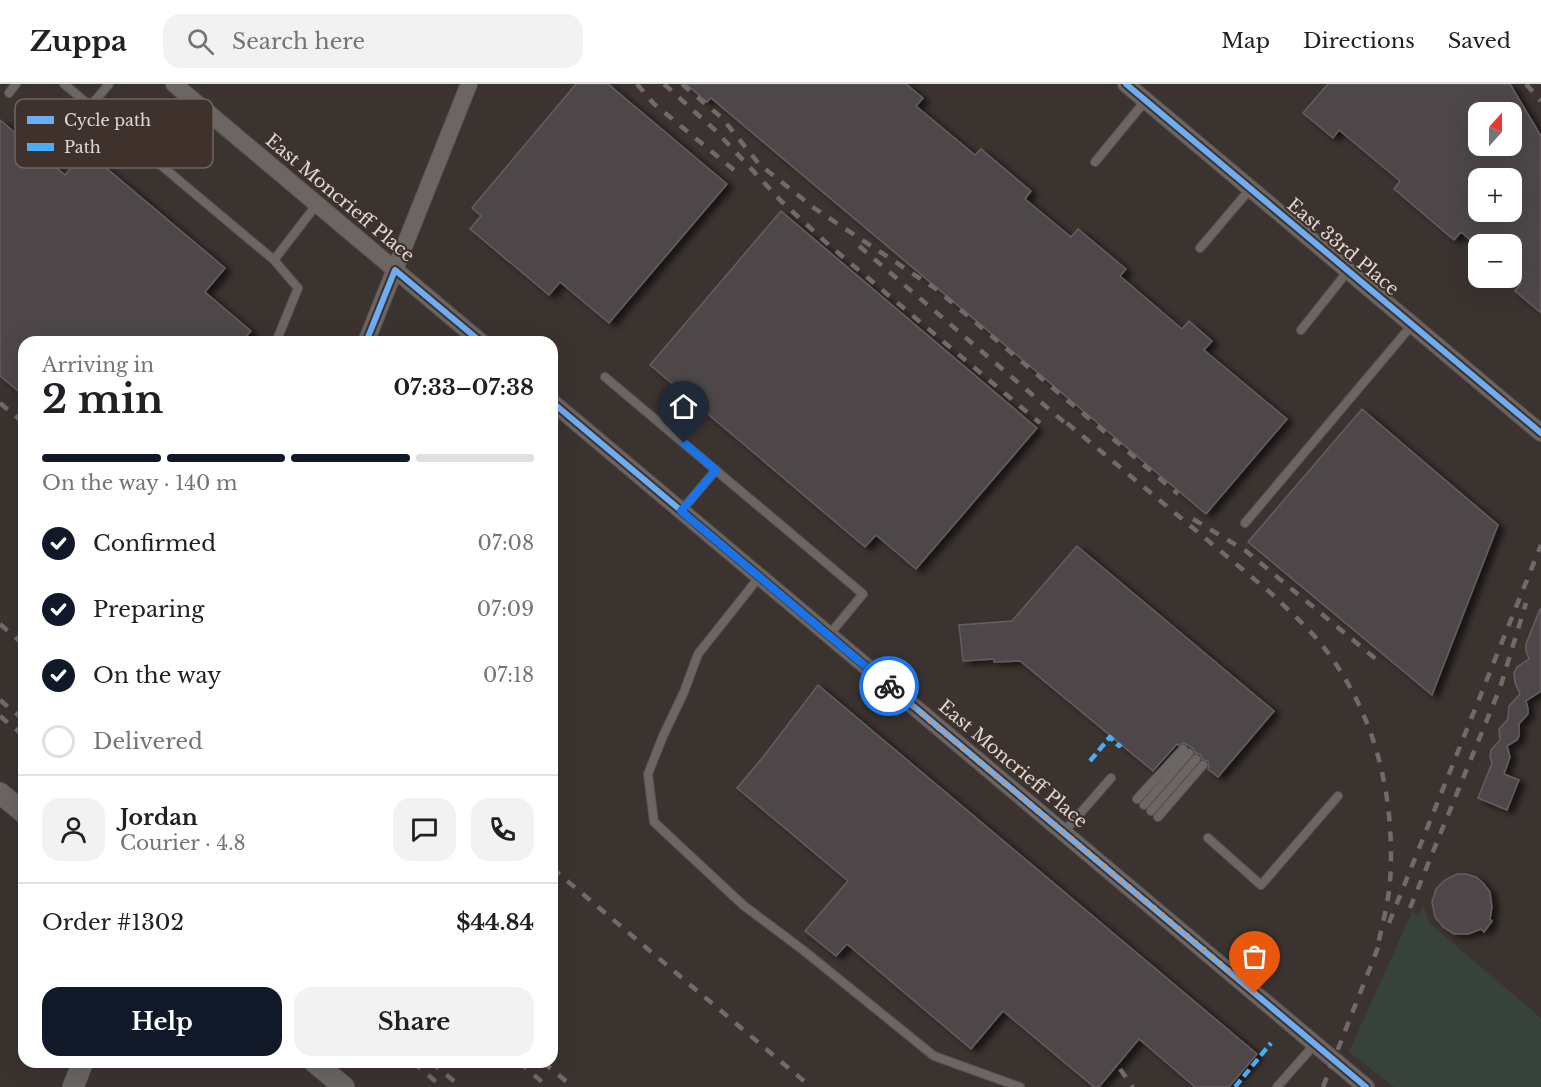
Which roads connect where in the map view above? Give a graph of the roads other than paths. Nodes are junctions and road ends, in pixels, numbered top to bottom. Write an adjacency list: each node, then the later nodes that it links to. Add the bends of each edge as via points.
1 (16, 84): 7 (lane)
2 (64, 84): 8 (lane)
3 (109, 84): 9 (lane)
4 (174, 84): 10 (street, East Moncrieff Place)
5 (469, 84): 19 (street)
6 (1126, 84): 11 (street, East 33rd Place)
7 (9, 93)
8 (82, 99)
9 (97, 99)
10 (192, 99)
11 (1146, 100): 13 (lane); 15 (street, East 33rd Place)
12 (213, 117): 16 (street, East Moncrieff Place)
13 (1095, 162)
14 (164, 168): 18 (lane)
15 (1251, 188): 17 (lane); 20 (street, East 33rd Place)
16 (317, 204): 18 (lane); 19 (street, East Moncrieff Place)
17 (1200, 248)
18 (274, 260): 23 (lane, via 298,288)
19 (395, 270): 24 (street); 25 (street, East Moncrieff Place)
20 (1348, 270): 21 (street, East 33rd Place); 22 (lane)
21 (1412, 324): 28 (street, East 33rd Place); 31 (lane)
22 (1301, 330)
23 (278, 336)
24 (368, 336)
25 (474, 336)
26 (605, 377): 29 (lane)
27 (558, 407): 30 (street, East Moncrieff Place)
28 (1541, 433)
29 (716, 470): 30 (lane); 33 (lane, via 863,594)
30 (681, 511): 32 (street, East Moncrieff Place)
31 (1245, 523)
32 (760, 576): 33 (street, East Moncrieff Place); 46 (lane, via 698,654 648,774 654,822 743,905 934,1056)
33 (829, 635): 39 (street, East Moncrieff Place)
34 (1111, 778): 39 (lane)
35 (0, 793): 37 (street)
36 (1338, 796): 40 (lane, via 1261,885)
37 (18, 808)
38 (1148, 808): 38 (lane, via 1193,756)
39 (1063, 832): 41 (street, East Moncrieff Place)
40 (1208, 838)
41 (1315, 1044): 47 (lane); 48 (street, East Moncrieff Place)
42 (81, 1068): 44 (street)
43 (321, 1068): 45 (street)
44 (73, 1087)
45 (344, 1087)
46 (1020, 1087)
47 (1277, 1087)
48 (1366, 1087)

